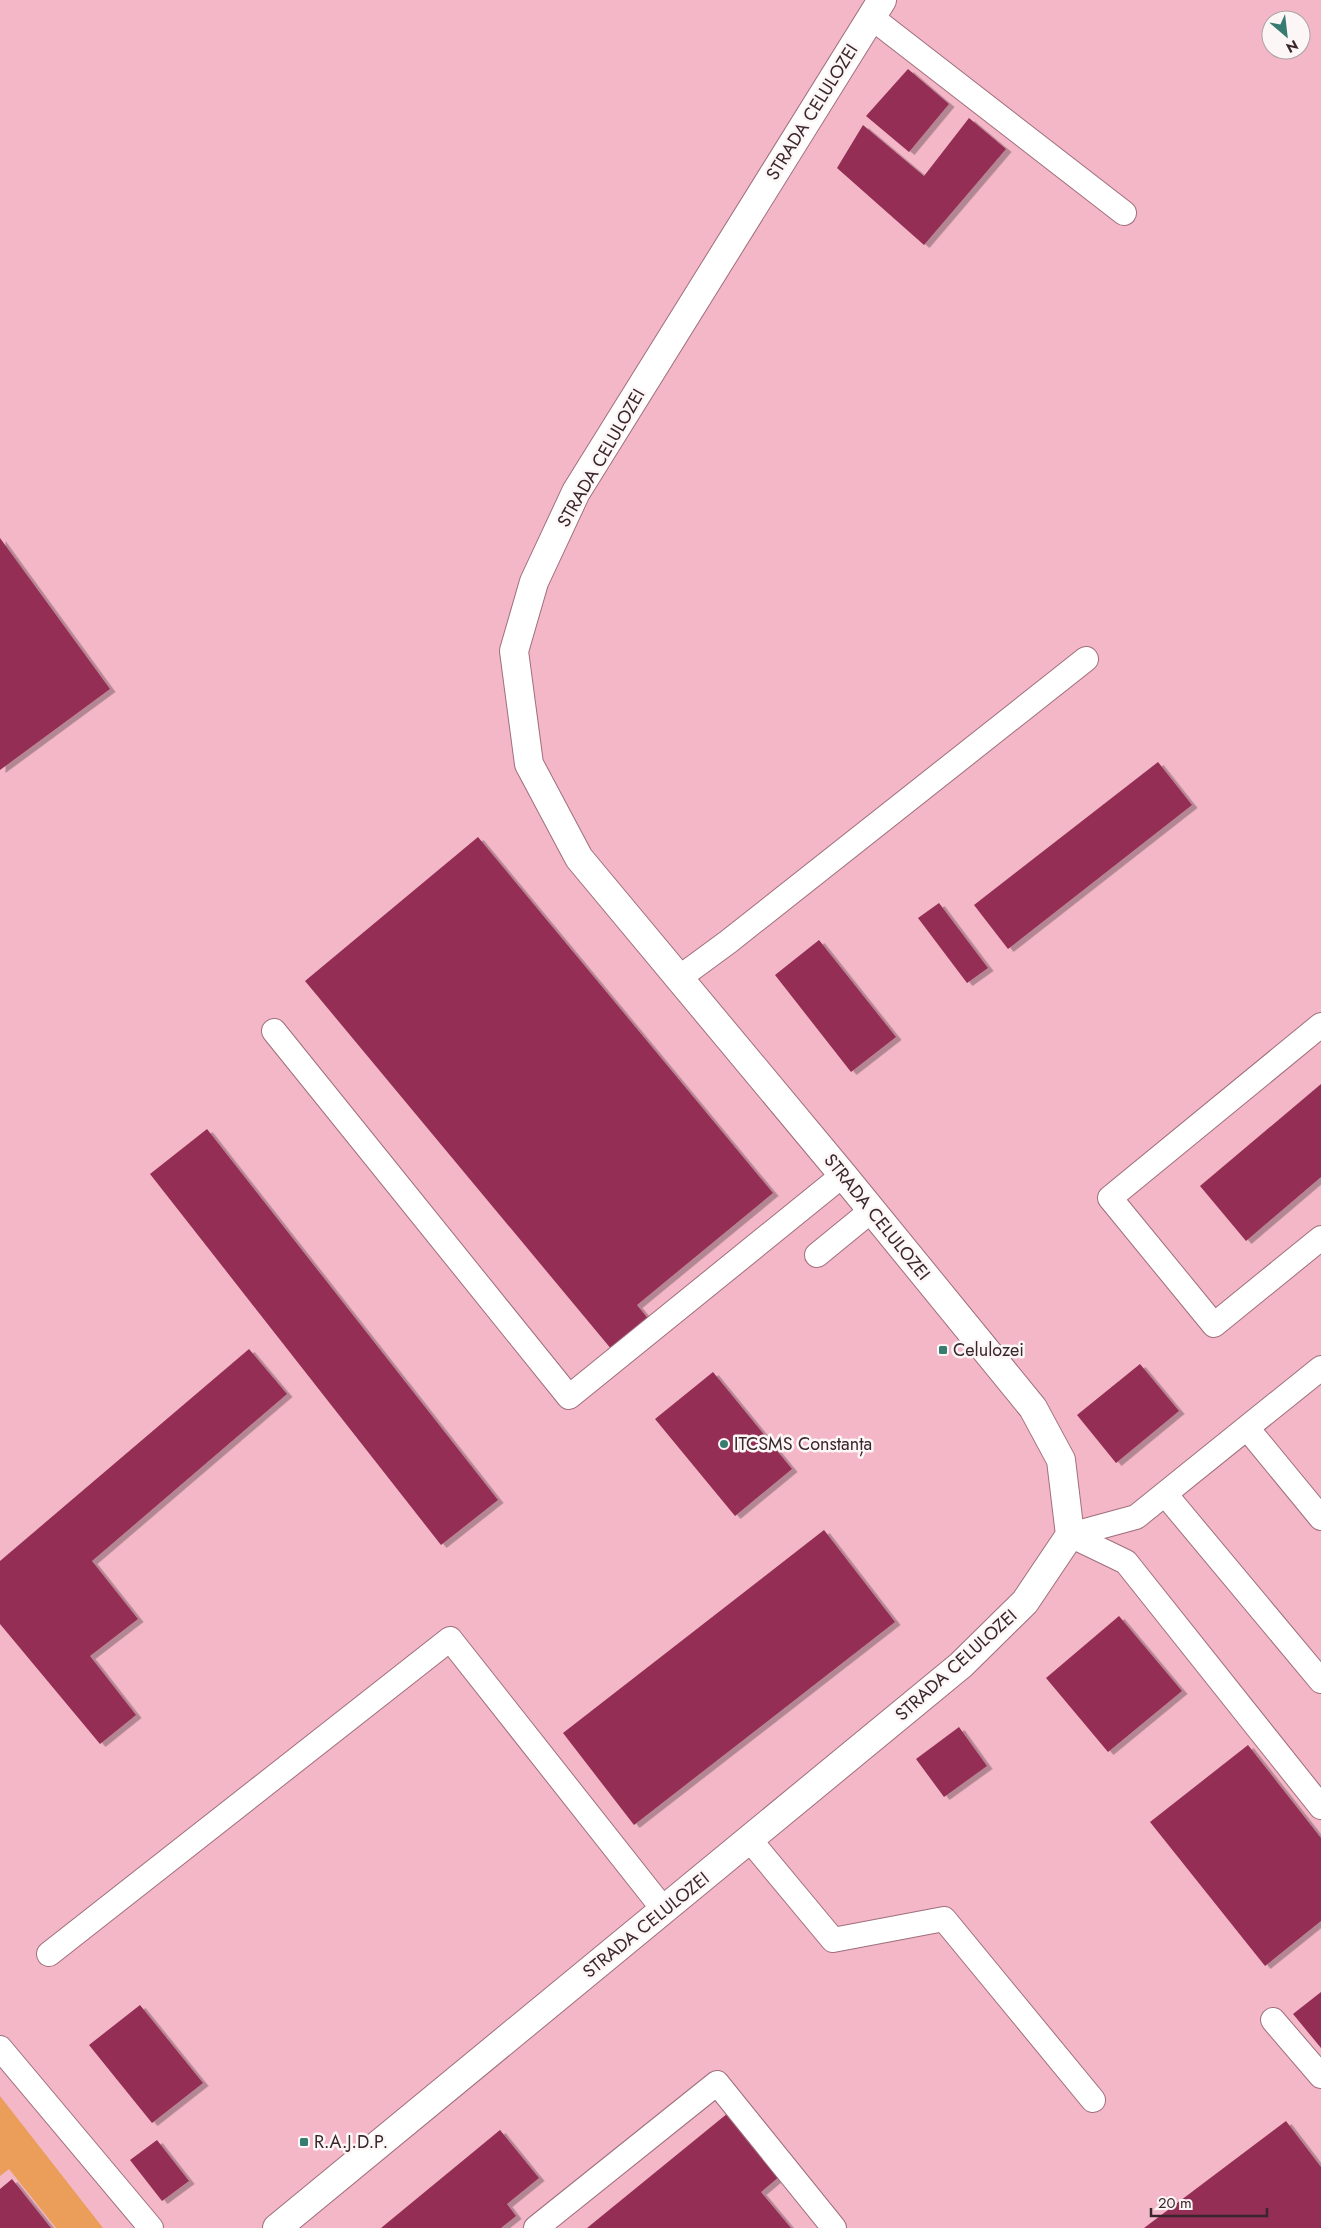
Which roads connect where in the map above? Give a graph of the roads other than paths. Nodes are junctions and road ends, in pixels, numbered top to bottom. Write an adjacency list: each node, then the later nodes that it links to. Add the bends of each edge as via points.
1 (877, 9): 2 (lane); 4 (street, STRADA CELULOZEI, via 576,492 534,582 514,651 529,764 579,858)
2 (1124, 213)
3 (1086, 658): 4 (lane)
4 (679, 978): 7 (street, STRADA CELULOZEI)
5 (1321, 1025): 9 (lane, via 1110,1198 1214,1325)
6 (274, 1031): 7 (lane, via 569,1397)
7 (843, 1175): 8 (street, STRADA CELULOZEI)
8 (872, 1210): 10 (lane); 15 (street, STRADA CELULOZEI, via 1033,1408 1061,1460)
9 (1321, 1238)
10 (818, 1255)
11 (1321, 1368): 12 (lane)
12 (1246, 1428): 13 (lane); 14 (lane)
13 (1166, 1494): 15 (lane, via 1136,1517); 16 (lane)
14 (1321, 1518)
15 (1070, 1535): 17 (lane, via 1126,1562); 18 (street, STRADA CELULOZEI, via 1026,1602 961,1666)
16 (1321, 1681)
17 (1321, 1807)
18 (749, 1840): 19 (street, STRADA CELULOZEI); 24 (lane, via 833,1940 944,1918)
19 (664, 1910): 20 (lane, via 450,1639); 25 (street, STRADA CELULOZEI)
20 (49, 1954)
21 (1273, 2020): 23 (lane)
22 (0, 2048): 26 (lane)
23 (1321, 2076)
24 (1093, 2100)
25 (284, 2226)
26 (151, 2228)
27 (536, 2228): 28 (lane, via 717,2083)
28 (834, 2228)

